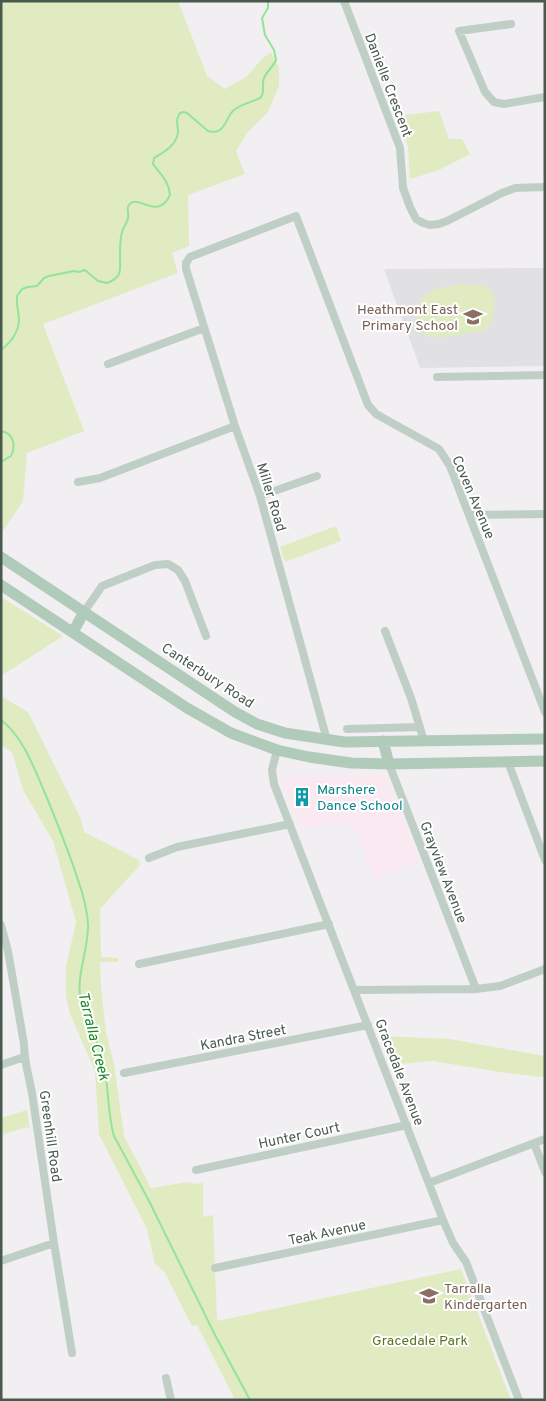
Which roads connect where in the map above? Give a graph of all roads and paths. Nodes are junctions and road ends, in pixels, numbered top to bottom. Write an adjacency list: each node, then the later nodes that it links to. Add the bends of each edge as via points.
1 (344, 1): 4 (street, Danielle Crescent, via 400,148 403,188 416,219 430,225 439,224 502,192)
2 (511, 24): 3 (street, via 459,31 485,92 494,102 504,104)
3 (545, 98)
4 (545, 187)
5 (186, 263): 6 (street, Miller Road); 15 (street, Coven Avenue, via 190,257 296,216 368,405 376,414 439,449 450,466)
6 (204, 328): 7 (street); 10 (street, Miller Road)
7 (108, 364)
8 (545, 375): 9 (street)
9 (437, 377)
10 (235, 426): 12 (street, via 100,478); 13 (street, Miller Road)
11 (317, 476): 13 (street)
12 (78, 482)
13 (260, 496): 26 (street, Miller Road)
14 (545, 514): 15 (street)
15 (470, 515): 22 (street, Coven Avenue)
16 (1, 557): 18 (main road, Canterbury Road)
17 (1, 585): 20 (main road)
18 (84, 612): 20 (main road); 21 (street, via 106,584 155,565 168,564 178,570 185,581); 26 (main road, Canterbury Road, via 257,724)
19 (385, 631): 23 (street)
20 (73, 632): 30 (main road, via 187,708 231,733)
21 (206, 636)
22 (545, 712)
23 (420, 727): 24 (street); 29 (street)
24 (347, 729)
25 (545, 739): 27 (main road, Canterbury Road)
26 (326, 740): 28 (main road, Canterbury Road)
27 (509, 740): 29 (main road, Canterbury Road); 32 (main road)
28 (383, 741): 29 (main road, Canterbury Road); 33 (main road)
29 (424, 741)
30 (277, 750): 33 (main road, via 331,761); 34 (street, Gracedale Avenue, via 272,777)
31 (545, 761): 32 (main road)
32 (508, 762): 33 (main road); 36 (street)
33 (389, 764): 42 (street, Grayview Avenue)
34 (290, 824): 35 (street, via 177,847); 38 (street, Gracedale Avenue)
35 (149, 858)
36 (545, 860)
37 (1, 924): 39 (street, Greenhill Road)
38 (329, 924): 40 (street); 43 (street, Gracedale Avenue)
39 (5, 952): 45 (street, Greenhill Road)
40 (139, 964)
41 (545, 969): 42 (street, via 500,986)
42 (476, 989): 43 (street)
43 (355, 990): 44 (street, Gracedale Avenue)
44 (368, 1025): 47 (street, Kandra Street); 48 (street, Gracedale Avenue)
45 (24, 1057): 46 (street); 55 (street, Greenhill Road)
46 (1, 1065)
47 (124, 1073)
48 (406, 1125): 51 (street, Hunter Court); 53 (street, Gracedale Avenue)
49 (545, 1139): 50 (street)
50 (534, 1143): 52 (street); 53 (street)
51 (196, 1170)
52 (545, 1172)
53 (430, 1183): 54 (street, Gracedale Avenue)
54 (443, 1220): 57 (street, Teak Avenue); 61 (street, Gracedale Avenue, via 466,1262)
55 (54, 1243): 56 (street); 58 (street, Greenhill Road)
56 (1, 1261)
57 (215, 1268)
58 (72, 1353)
59 (166, 1378): 60 (street)
60 (171, 1400)
61 (519, 1400)

